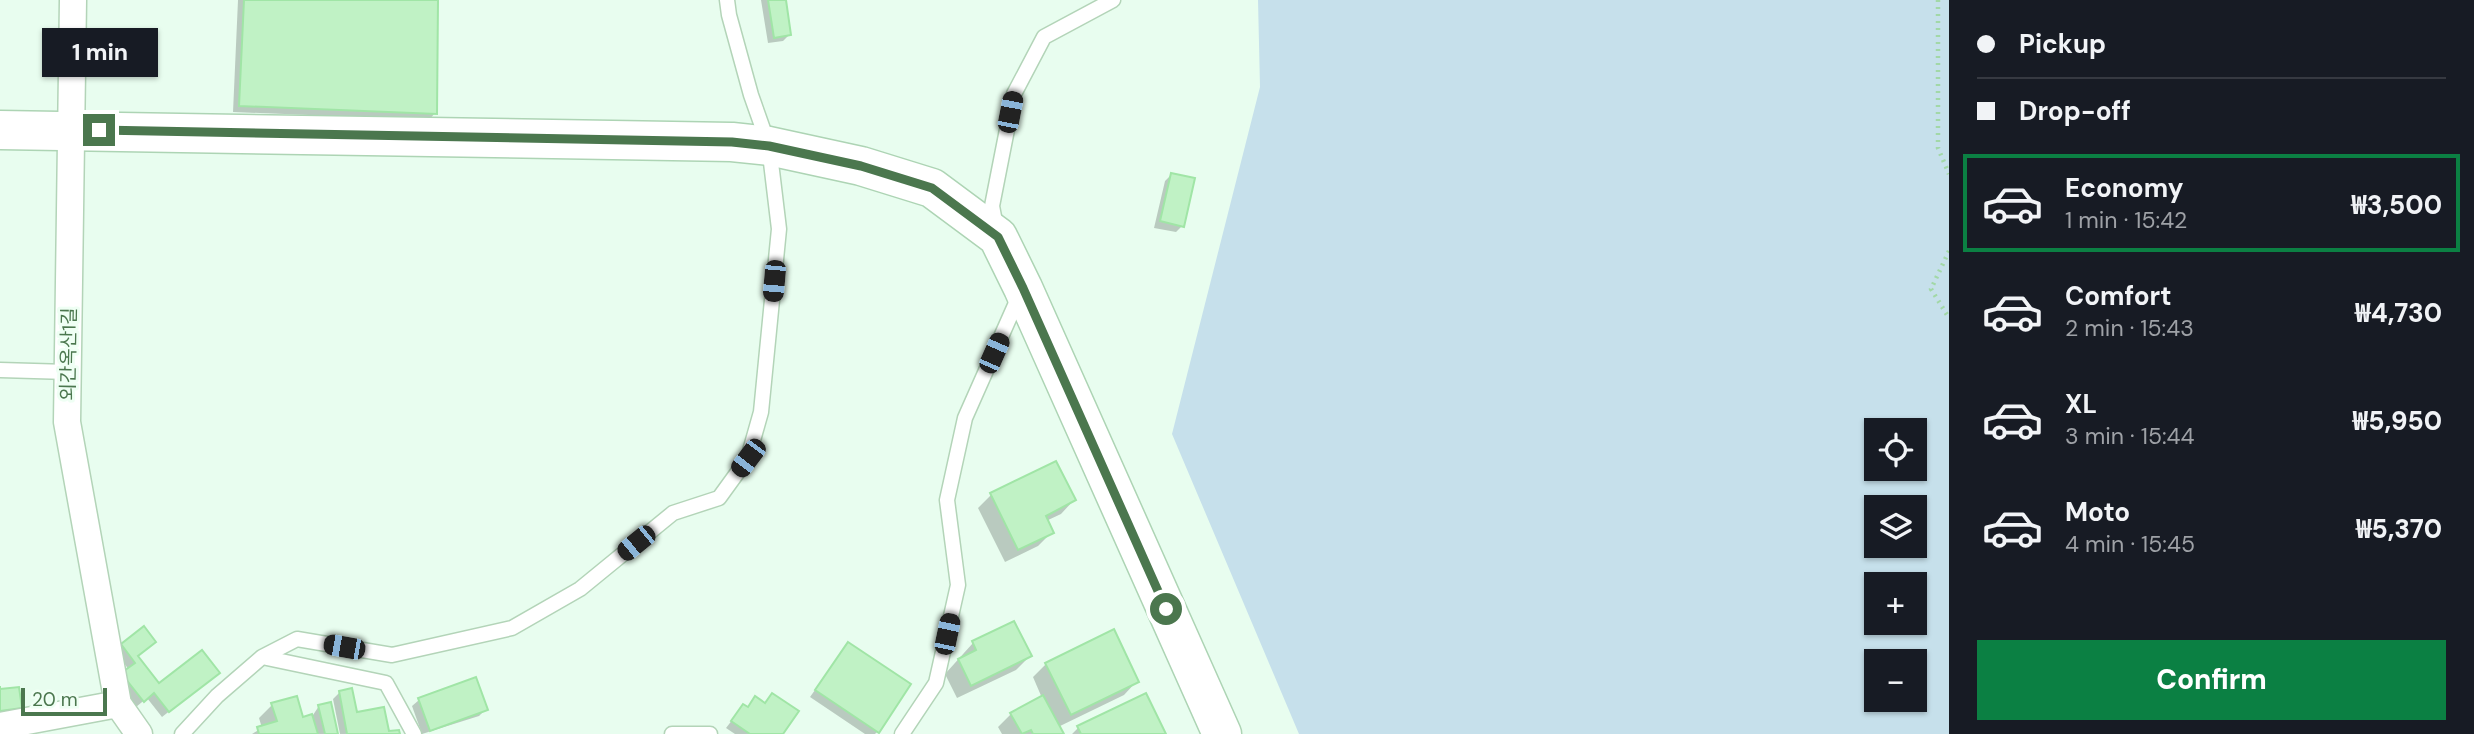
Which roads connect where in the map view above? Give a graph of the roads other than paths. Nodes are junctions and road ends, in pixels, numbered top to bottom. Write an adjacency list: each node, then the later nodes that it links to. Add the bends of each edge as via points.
1 (73, 0): 4 (street, 외간옥산1길)
2 (727, 0): 6 (lane)
3 (1113, 0): 7 (lane, via 1044,37 1014,94 992,206)
4 (72, 129): 5 (street); 6 (street); 10 (street, 외간옥산1길)
5 (0, 130)
6 (769, 146): 7 (street, via 861,166 932,188); 11 (lane, via 779,229 761,412 748,458 719,498 673,513 580,589 512,628 391,655 297,639)
7 (998, 237): 8 (street)
8 (1023, 288): 19 (lane, via 965,418 947,500 958,585 936,683); 20 (street)
9 (0, 370): 10 (lane)
10 (68, 372): 12 (street, 외간옥산1길, via 67,422)
11 (262, 657): 15 (lane); 16 (lane, via 386,683)
12 (118, 704): 13 (street); 14 (street)
13 (0, 726)
14 (139, 734)
15 (182, 734)
16 (414, 734)
17 (672, 734): 18 (lane)
18 (710, 734)
19 (902, 734)
20 (1222, 734)

